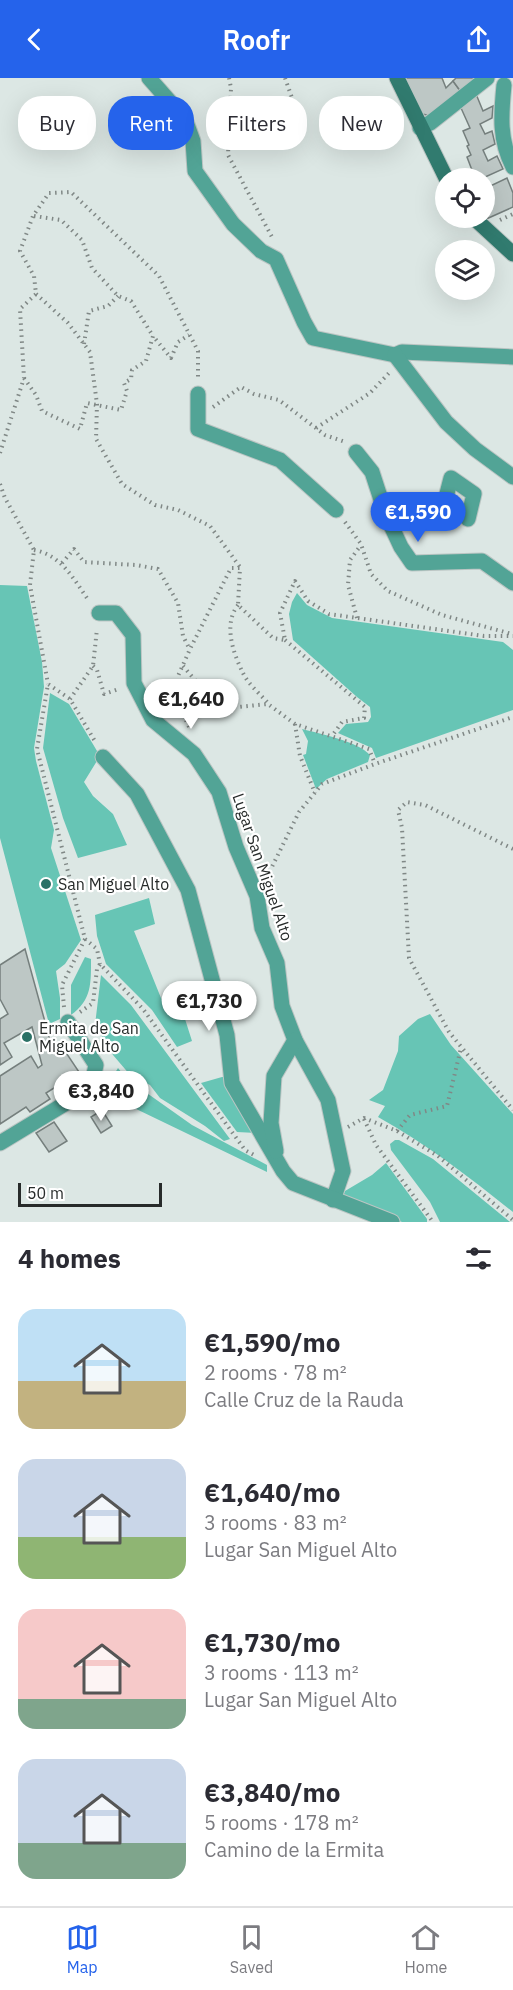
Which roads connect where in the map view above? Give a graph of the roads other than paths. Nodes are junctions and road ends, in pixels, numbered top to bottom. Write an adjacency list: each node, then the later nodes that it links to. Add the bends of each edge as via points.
1 (149, 78): 11 (street, via 185,119 193,141 195,171 233,224 261,252 276,259 313,338)
2 (397, 78): 5 (street)
3 (487, 78): 5 (street)
4 (504, 85): 6 (street, via 502,137)
5 (420, 128): 7 (street)
6 (513, 167)
7 (441, 168)
8 (485, 228): 9 (street)
9 (513, 254)
10 (513, 357): 11 (street, via 402,352)
11 (398, 358): 14 (street, via 446,422)
12 (198, 394): 15 (street, via 198,429 280,460)
13 (356, 452): 18 (street, via 372,472 391,526 412,563 482,561)
14 (513, 477)
15 (336, 510)
16 (437, 510): 17 (street, via 443,510 451,478 474,494)
17 (468, 519)
18 (513, 583)
19 (99, 613): 22 (street, Lugar San Miguel Alto, via 116,612 133,634 134,683 153,720 194,754 219,792 257,897 262,928 277,963 282,1006)
20 (104, 757): 24 (street, via 137,794 188,890 227,1035 232,1083)
21 (68, 1022): 23 (street, via 96,1065 92,1083)
22 (295, 1040): 24 (street, via 274,1076 271,1123); 25 (street, Lugar San Miguel Alto, via 328,1100 343,1172)
23 (0, 1143)
24 (277, 1160): 25 (street, via 293,1183)
25 (333, 1200): 26 (street)
26 (392, 1222)

